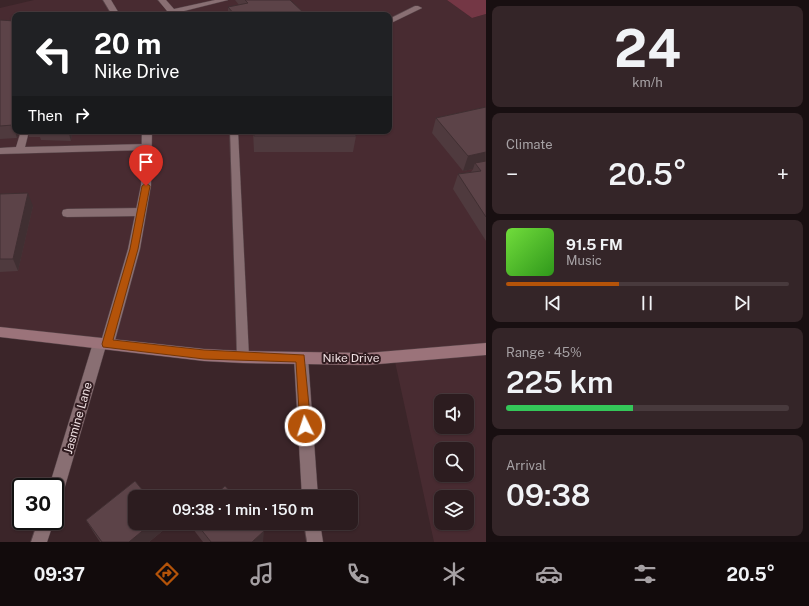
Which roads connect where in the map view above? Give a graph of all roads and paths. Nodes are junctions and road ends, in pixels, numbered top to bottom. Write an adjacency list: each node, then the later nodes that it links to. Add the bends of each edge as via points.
1 (107, 0): 5 (street)
2 (162, 0): 6 (lane)
3 (224, 0): 6 (lane)
4 (418, 8): 7 (lane)
5 (114, 12)
6 (172, 12)
7 (392, 21)
8 (24, 134): 12 (lane)
9 (147, 134): 11 (street, Jasmine Lane)
10 (234, 134): 19 (lane)
11 (146, 147): 12 (lane); 14 (street, Jasmine Lane, via 146,186)
12 (20, 150): 13 (lane)
13 (0, 151)
14 (141, 212): 15 (lane); 17 (street, Jasmine Lane, via 134,249)
15 (67, 213)
16 (0, 332): 17 (street, Nike Drive)
17 (103, 343): 19 (street, Nike Drive); 21 (street, Jasmine Lane)
18 (486, 349): 20 (street, Nike Drive, via 367,359)
19 (243, 357): 20 (street, Nike Drive)
20 (301, 358): 22 (street)
21 (60, 478)
22 (310, 490)
23 (43, 530): 25 (street)
24 (313, 530): 26 (street)
25 (39, 542)
26 (315, 542)

